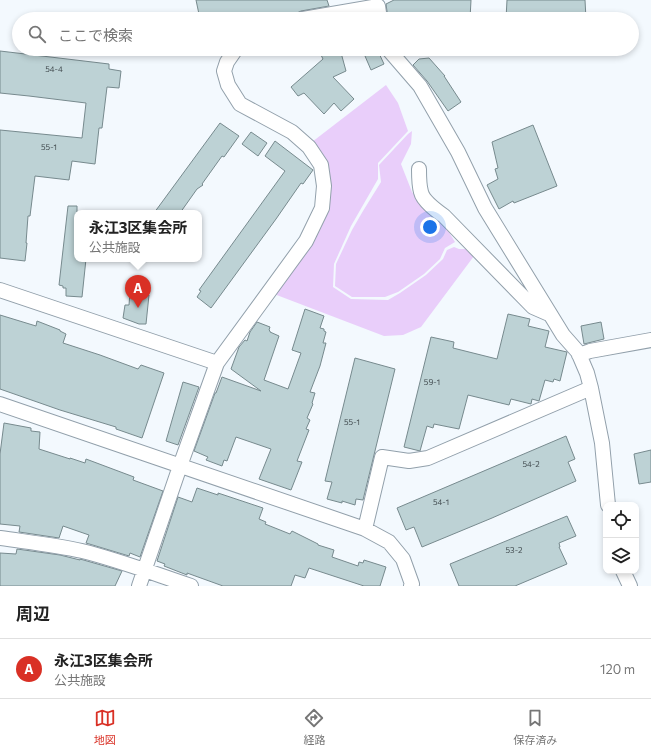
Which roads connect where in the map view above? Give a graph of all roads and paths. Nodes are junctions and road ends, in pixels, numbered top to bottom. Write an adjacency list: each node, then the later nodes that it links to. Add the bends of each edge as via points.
1 (343, 12): 2 (street, via 378,6)
2 (379, 12)
3 (231, 56): 10 (street, via 224,71 228,86 240,104 292,132 309,147 321,165 324,186 322,208 306,241)
4 (394, 56): 7 (street, via 420,86 458,152 486,208)
5 (419, 170): 7 (street, via 424,199 444,216 533,307)
6 (0, 290): 10 (street)
7 (549, 314): 9 (street)
8 (651, 340): 9 (street, via 590,351)
9 (579, 356): 11 (street)
10 (217, 363): 13 (street)
11 (591, 388): 14 (street, via 602,443); 15 (street, via 428,458 409,461 382,457)
12 (0, 404): 13 (street)
13 (180, 466): 15 (street); 17 (street)
14 (608, 502)
15 (366, 529): 21 (street, via 389,542 403,560)
16 (0, 538): 17 (street, via 82,551)
17 (144, 570): 19 (street); 20 (street)
18 (624, 574): 22 (street)
19 (139, 586)
20 (190, 586)
21 (411, 586)
22 (630, 586)

